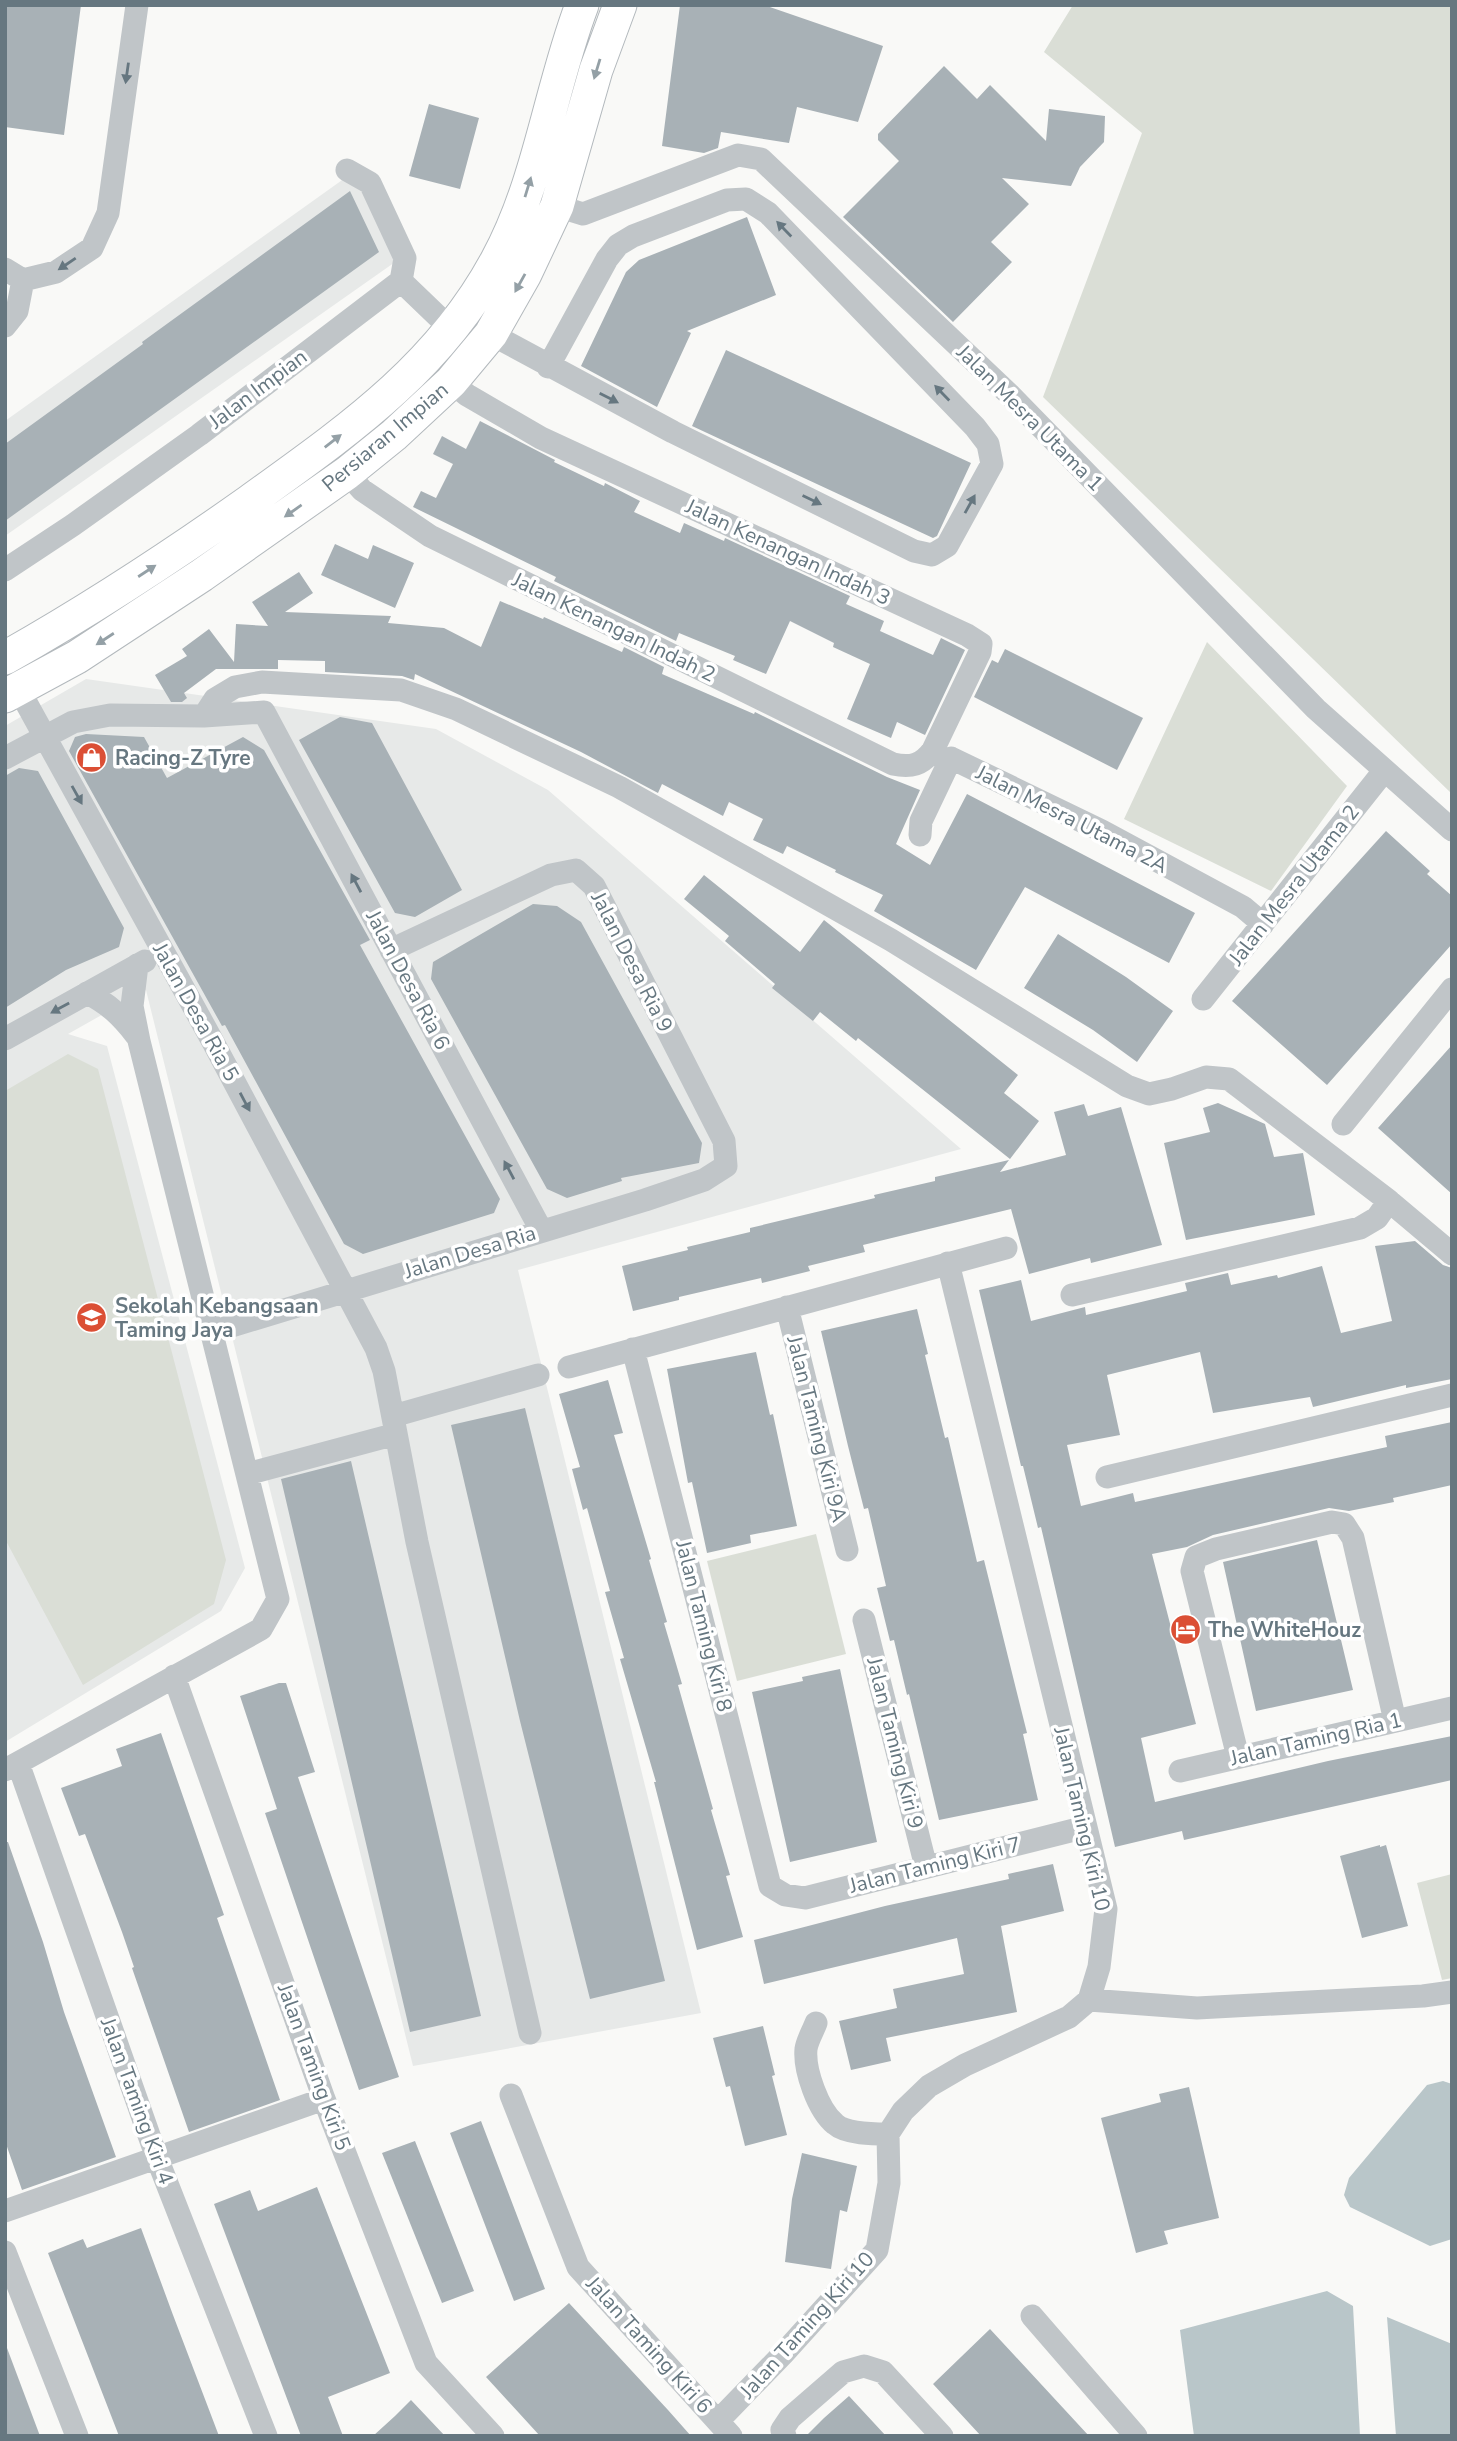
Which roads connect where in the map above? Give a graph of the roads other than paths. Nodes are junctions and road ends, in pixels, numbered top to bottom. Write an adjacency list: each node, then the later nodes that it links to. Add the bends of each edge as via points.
1 (136, 5): 6 (street, one-way to 6, via 108,213 92,248 56,272)
2 (582, 5): 9 (street, Persiaran Impian, one-way to 2, via 498,258 526,194)
3 (620, 5): 5 (street, Persiaran Impian, one-way to 5)
4 (348, 170): 7 (street, via 370,183 405,258)
5 (557, 206): 10 (street, Persiaran Impian, one-way to 10); 22 (street, Jalan Mesra Utama 1, via 583,214 738,155 761,159 1009,394 1316,709)
6 (14, 275): 8 (street, via 17,311)
7 (401, 281): 9 (street); 14 (street, Jalan Impian, via 188,442)
8 (5, 327)
9 (452, 330): 15 (street, Persiaran Impian, one-way to 9, via 186,546 326,447 416,370)
10 (491, 334): 11 (street); 12 (street, Persiaran Impian)
11 (548, 367): 11 (street, one-way to 11, via 914,551 932,555 947,546 992,464 988,444 975,426 768,213 746,199 727,200 618,245)
12 (451, 382): 13 (street, Persiaran Impian); 21 (street, Jalan Kenangan Indah 3, via 541,438 981,644 926,760 915,766)
13 (347, 473): 17 (street, Persiaran Impian, one-way to 17, via 78,657); 21 (street, Jalan Kenangan Indah 2, via 362,490 430,536)
14 (5, 570)
15 (63, 625): 16 (street, Persiaran Impian); 17 (street, via 39,646)
16 (5, 658)
17 (9, 690): 19 (street, Jalan Desa Ria 5)
18 (204, 716): 19 (street, via 110,715 73,722); 26 (street, Jalan Desa Ria 6, one-way to 18, via 264,712); 36 (street, via 215,699 235,687 262,682 401,690 456,709 619,787 776,875 1128,1086 1149,1094 1206,1076 1229,1080)
19 (44, 736): 20 (street); 27 (street, Jalan Desa Ria 5, one-way to 27)
20 (5, 758)
21 (893, 764)
22 (1384, 771): 23 (street, Jalan Mesra Utama 1); 25 (street, Jalan Mesra Utama 2)
23 (1452, 830)
24 (920, 835): 25 (street, Jalan Mesra Utama 2A, via 921,821 951,758 1102,831 1243,907)
25 (1263, 924): 31 (street, Jalan Mesra Utama 2)
26 (391, 950): 35 (street, Jalan Desa Ria 9, via 551,875 576,870 594,886 724,1141); 37 (street, Jalan Desa Ria 6, one-way to 26)
27 (162, 951): 28 (street); 41 (street, Jalan Desa Ria 5, one-way to 41)
28 (137, 965): 30 (street); 33 (street, via 132,1006)
29 (1452, 989): 34 (street)
30 (88, 993): 32 (street, one-way to 32); 33 (street, via 120,1014)
31 (1203, 999)
32 (5, 1039)
33 (139, 1041): 44 (street)
34 (1343, 1124)
35 (726, 1167): 37 (street, Jalan Desa Ria, via 704,1180)
36 (1389, 1201): 39 (street); 42 (street, via 1377,1217 1360,1228)
37 (541, 1230): 41 (street, Jalan Desa Ria)
38 (1006, 1248): 40 (street)
39 (1452, 1254)
40 (948, 1263): 43 (street); 60 (street, Jalan Taming Kiri 10)
41 (345, 1290): 44 (street, Jalan Desa Ria); 49 (street, Jalan Desa Ria 5, via 376,1348)
42 (1072, 1295)
43 (787, 1307): 45 (street); 52 (street, Jalan Taming Kiri 9A)
44 (212, 1332): 50 (street)
45 (633, 1349): 46 (street); 62 (street, Jalan Taming Kiri 8, via 770,1886)
46 (569, 1367)
47 (538, 1375): 49 (street)
48 (1452, 1395): 51 (street)
49 (394, 1425): 50 (street); 66 (street, Jalan Desa Ria 5, via 419,1555)
50 (247, 1474): 54 (street, via 278,1599 261,1629)
51 (1107, 1477)
52 (848, 1550)
53 (864, 1619): 61 (street, Jalan Taming Kiri 9)
54 (174, 1676): 58 (street); 68 (street, Jalan Taming Kiri 5)
55 (1452, 1708): 56 (street, Jalan Taming Ria 1)
56 (1395, 1721): 57 (street, Jalan Taming Ria 1); 57 (street, via 1353,1538 1344,1524 1332,1522 1196,1557 1192,1571)
57 (1238, 1757): 59 (street, Jalan Taming Ria 1)
58 (11, 1766): 70 (street, Jalan Taming Kiri 4)
59 (1180, 1770)
60 (1086, 1827): 61 (street, Jalan Taming Kiri 7); 64 (street, Jalan Taming Kiri 10, via 1106,1909 1099,1967)
61 (926, 1867): 62 (street, Jalan Taming Kiri 7, via 805,1898)
62 (785, 1895)
63 (1452, 1992): 64 (street, via 1198,2008)
64 (1089, 2000): 69 (street, via 1069,2017 929,2086 903,2111)
65 (816, 2023): 69 (street, via 806,2048 810,2078 821,2106 836,2126)
66 (530, 2032)
67 (512, 2095): 74 (street, Jalan Taming Kiri 6, via 578,2267)
68 (324, 2099): 70 (street); 77 (street, Jalan Taming Kiri 5, via 426,2363)
69 (888, 2134): 74 (street, Jalan Taming Kiri 10, via 889,2183 877,2250 783,2354)
70 (157, 2158): 71 (street); 76 (street, Jalan Taming Kiri 4)
71 (5, 2211)
72 (5, 2252): 75 (street)
73 (1032, 2316): 80 (street)
74 (725, 2429)
75 (76, 2436)
76 (267, 2436)
77 (493, 2436)
78 (785, 2436): 79 (street, via 782,2430 790,2418 843,2372 864,2366 883,2372)
79 (942, 2436)
80 (1136, 2436)

